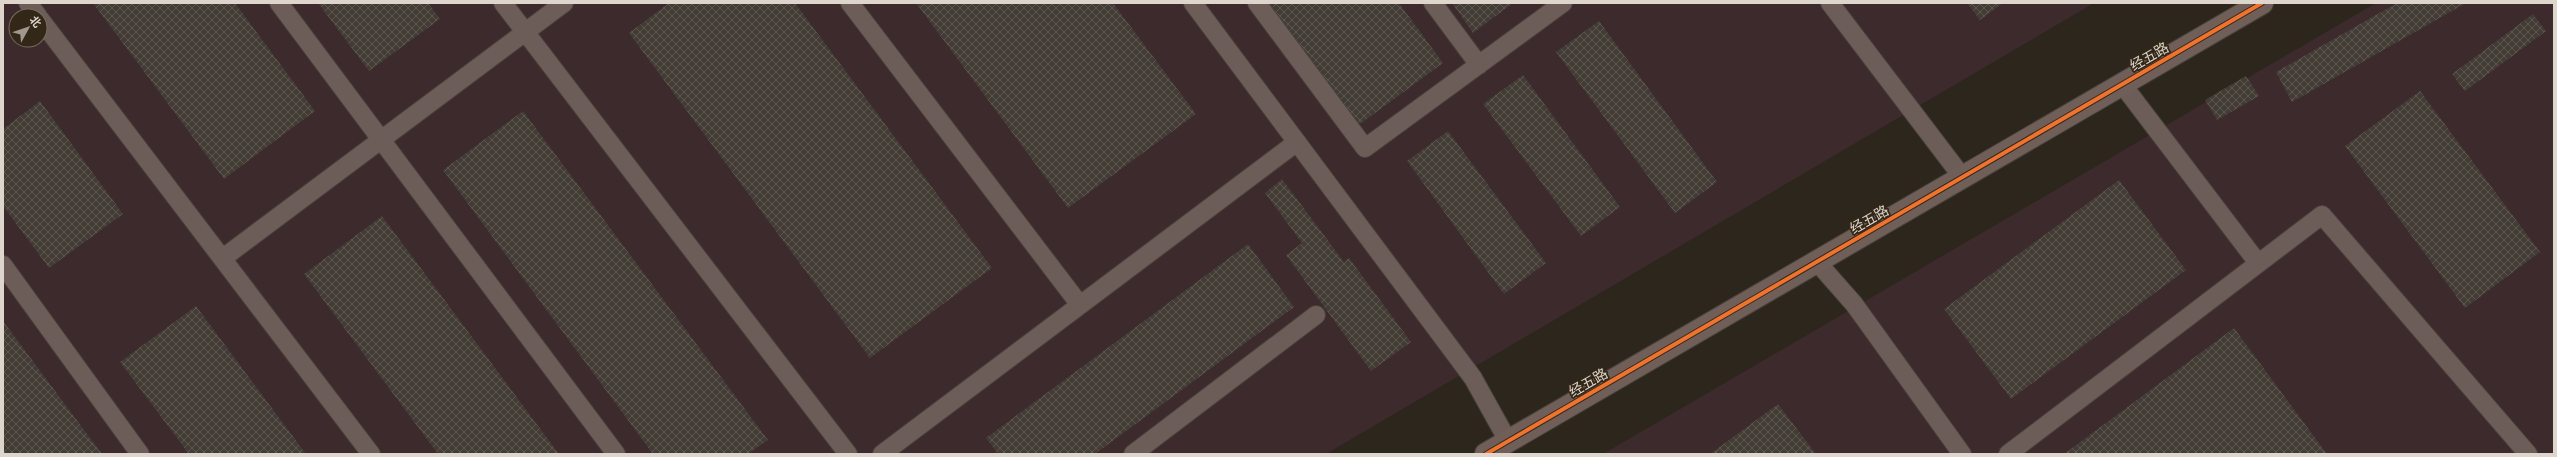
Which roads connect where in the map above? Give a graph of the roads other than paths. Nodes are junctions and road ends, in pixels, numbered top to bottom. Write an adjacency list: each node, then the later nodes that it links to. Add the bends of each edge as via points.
1 (278, 3): 15 (lane)
2 (503, 3): 12 (lane)
3 (564, 3): 12 (lane)
4 (850, 3): 22 (lane)
5 (1193, 3): 16 (lane)
6 (1257, 3): 13 (lane, via 1365,148)
7 (1433, 3): 13 (lane)
8 (1563, 3): 13 (lane)
9 (1830, 3): 17 (lane)
10 (2262, 3): 14 (street, 经五路)
11 (48, 29): 18 (lane)
12 (525, 32): 15 (lane); 28 (lane)
13 (1479, 65)
14 (2122, 84): 17 (street, 经五路); 20 (lane)
15 (381, 140): 18 (lane); 27 (lane)
16 (1297, 142): 22 (lane); 24 (lane, via 1473,378)
17 (1963, 178): 19 (street, 经五路)
18 (223, 258): 26 (lane)
19 (1816, 262): 24 (street, 经五路); 32 (lane, via 1854,304)
20 (2258, 263): 33 (lane); 34 (lane, via 2322,215)
21 (3, 265): 25 (lane)
22 (1080, 305): 29 (lane)
23 (1316, 315): 30 (lane)
24 (1508, 441): 31 (street, 经五路)
25 (140, 454)
26 (371, 454)
27 (616, 454)
28 (848, 454)
29 (882, 454)
30 (1133, 454)
31 (1486, 454)
32 (1962, 454)
33 (2008, 454)
34 (2528, 454)

